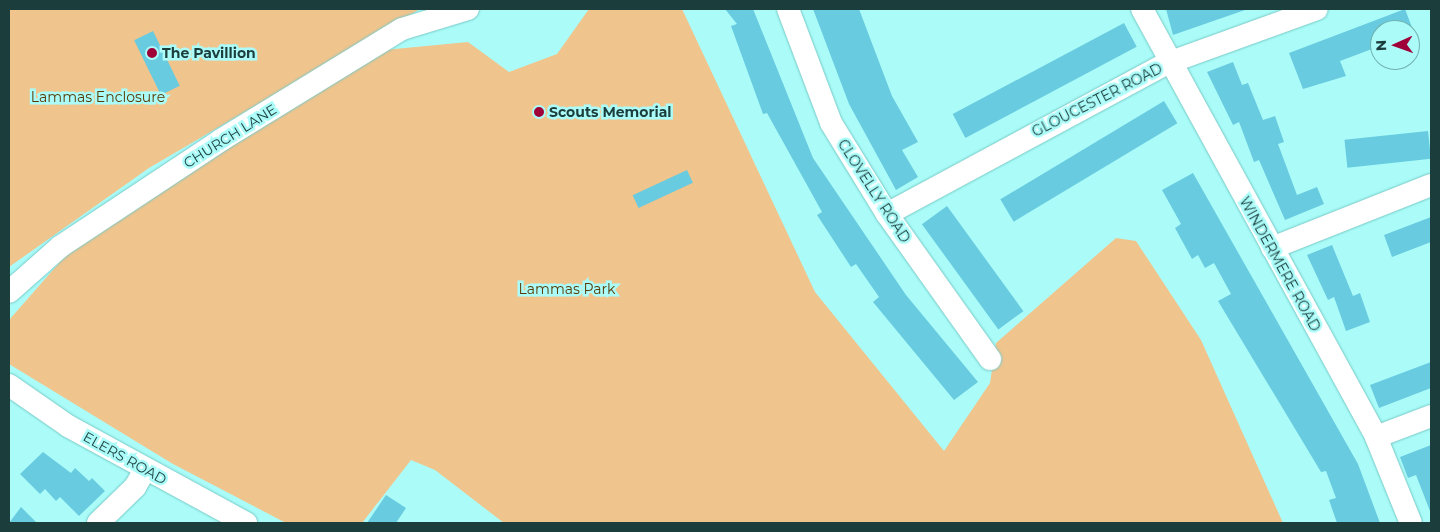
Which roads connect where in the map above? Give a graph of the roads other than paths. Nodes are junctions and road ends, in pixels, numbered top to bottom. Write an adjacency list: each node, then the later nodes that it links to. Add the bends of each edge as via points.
1 (468, 9): 9 (street, CHURCH LANE, via 402,29 230,135 61,246)
2 (788, 9): 7 (street, CLOVELLY ROAD, via 831,123)
3 (1142, 9): 5 (street, WINDERMERE ROAD)
4 (1317, 9): 5 (street, GLOUCESTER ROAD)
5 (1168, 63): 7 (street, GLOUCESTER ROAD); 8 (street, WINDERMERE ROAD)
6 (1431, 184): 8 (street)
7 (886, 214): 10 (street, CLOVELLY ROAD)
8 (1272, 248): 13 (street, WINDERMERE ROAD)
9 (9, 292)
10 (990, 358)
11 (9, 386): 14 (street, ELERS ROAD)
12 (1431, 416): 13 (street)
13 (1376, 437): 17 (street, WINDERMERE ROAD)
14 (145, 470): 15 (street, via 135,487); 16 (street, ELERS ROAD)
15 (98, 523)
16 (246, 523)
17 (1410, 523)

